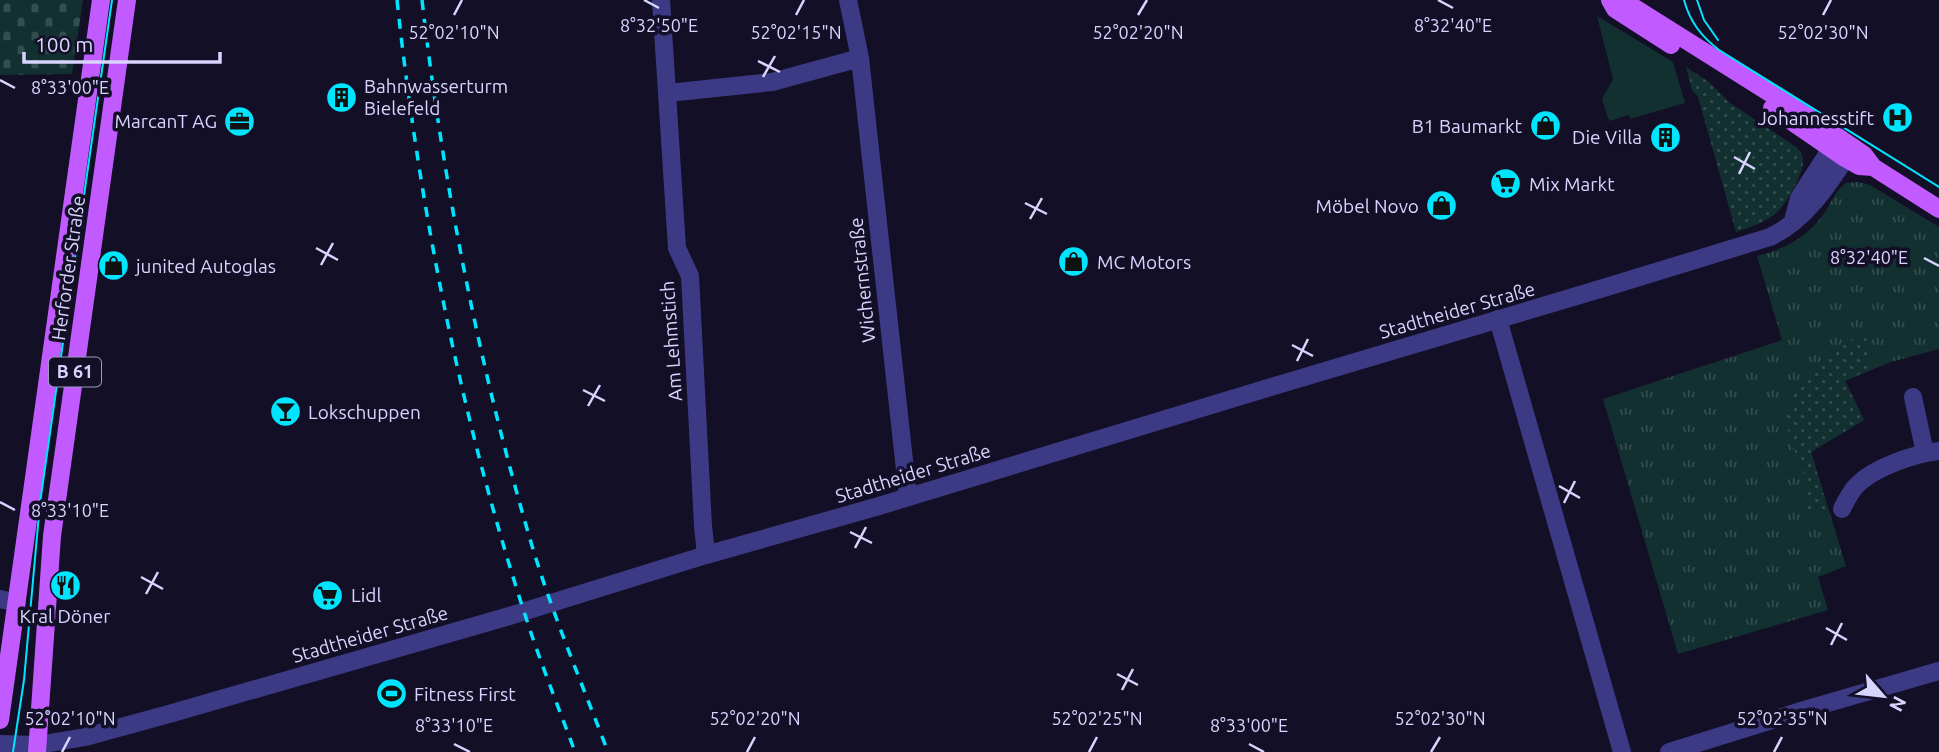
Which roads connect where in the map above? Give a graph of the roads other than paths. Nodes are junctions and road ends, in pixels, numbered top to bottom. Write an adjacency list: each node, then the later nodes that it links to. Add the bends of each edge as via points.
1 (102, 0): 17 (main road, Herforder Straße / B 61)
2 (127, 0): 21 (main road, Herforder Straße / B 61, via 52,536)
3 (661, 0): 8 (street, Am Lehmstich)
4 (848, 0): 7 (street, Wichernstraße)
5 (1610, 0): 9 (main road, via 1626,17)
6 (1622, 0): 9 (main road)
7 (860, 58): 8 (street, via 772,82); 14 (street, Wichernstraße)
8 (668, 93): 16 (street, Am Lehmstich, via 677,248 690,276)
9 (1842, 148): 10 (main road, via 1859,166 1873,167); 11 (street, Stadtheider Straße, via 1799,198 1793,221 1770,237)
10 (1939, 209)
11 (1498, 319): 14 (street, Stadtheider Straße); 22 (street)
12 (1913, 397): 13 (street)
13 (1932, 452): 15 (street, via 1869,476)
14 (908, 497): 16 (street, Stadtheider Straße)
15 (1842, 509)
16 (706, 555): 21 (street, Stadtheider Straße, via 506,617)
17 (8, 601): 19 (main road, Herforder Straße / B 61)
18 (1939, 671): 23 (street)
19 (0, 720)
20 (0, 744): 21 (street, Stadtheider Straße)
21 (38, 748)
22 (1622, 752)
23 (1669, 752)

